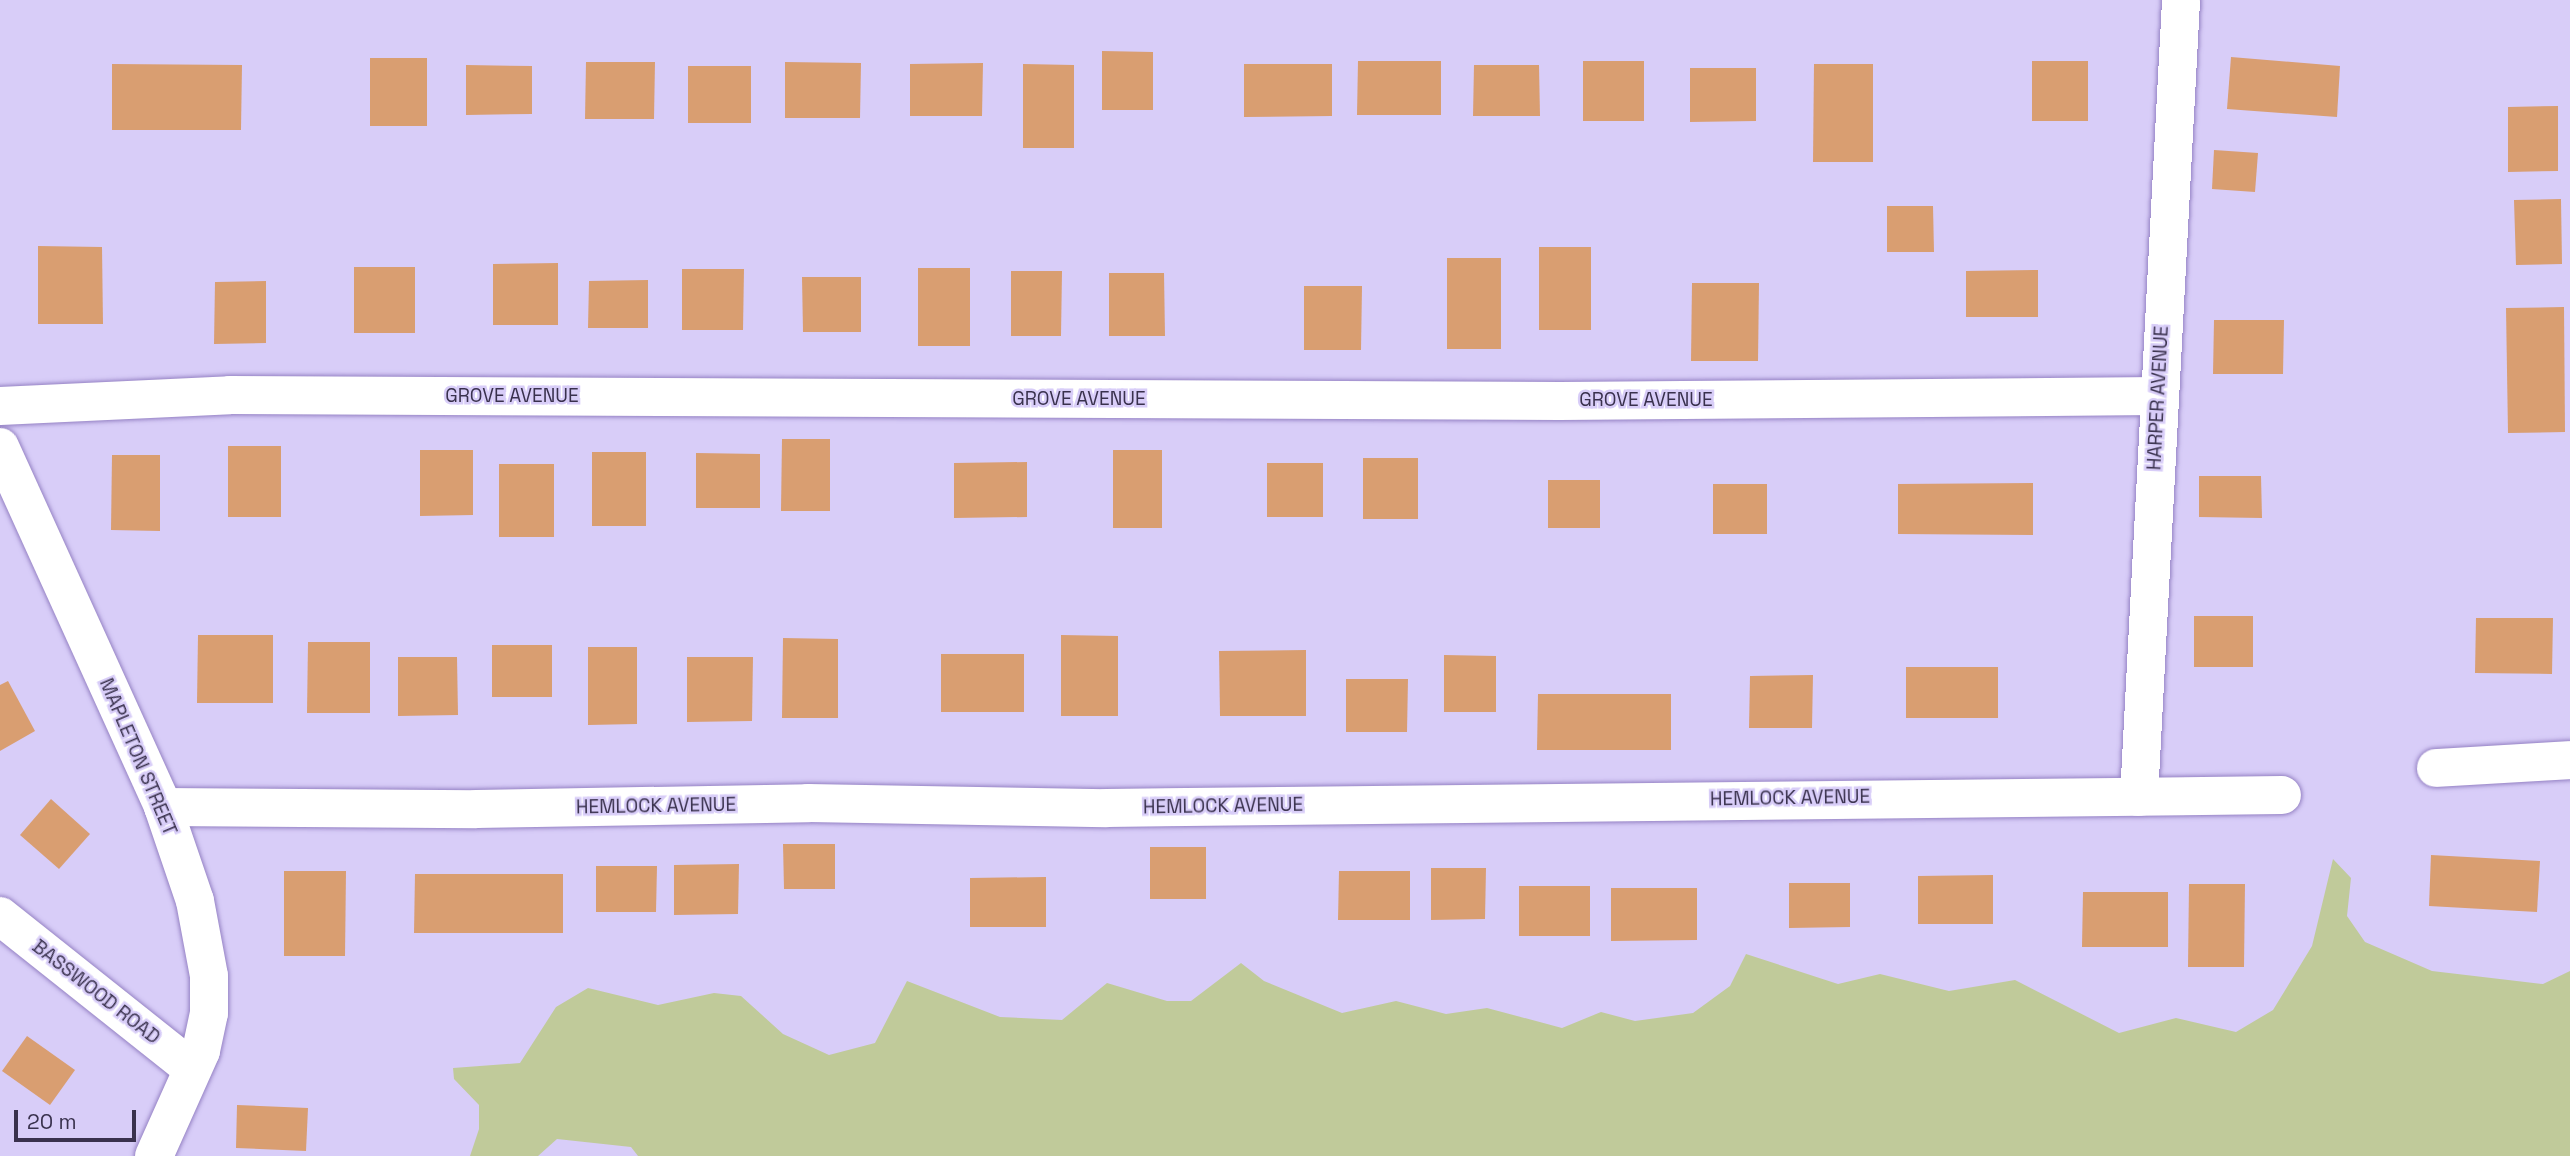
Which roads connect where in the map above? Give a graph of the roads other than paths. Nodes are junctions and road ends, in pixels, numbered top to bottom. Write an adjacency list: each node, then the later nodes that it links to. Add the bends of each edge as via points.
1 (2181, 0): 2 (street, HARPER AVENUE)
2 (2158, 396): 3 (street, GROVE AVENUE, via 1560,401 230,395); 8 (street, HARPER AVENUE)
3 (0, 406)
4 (0, 447): 9 (street, MAPLETON STREET)
5 (2570, 760): 6 (street)
6 (2436, 768)
7 (2282, 795): 8 (street, HEMLOCK AVENUE)
8 (2139, 797): 9 (street, HEMLOCK AVENUE, via 1106,808 808,803 476,809)
9 (163, 807): 11 (street, MAPLETON STREET, via 195,901 209,976 209,1013)
10 (0, 916): 11 (street, BASSWOOD ROAD)
11 (191, 1068): 12 (street, MAPLETON STREET)
12 (154, 1156)

